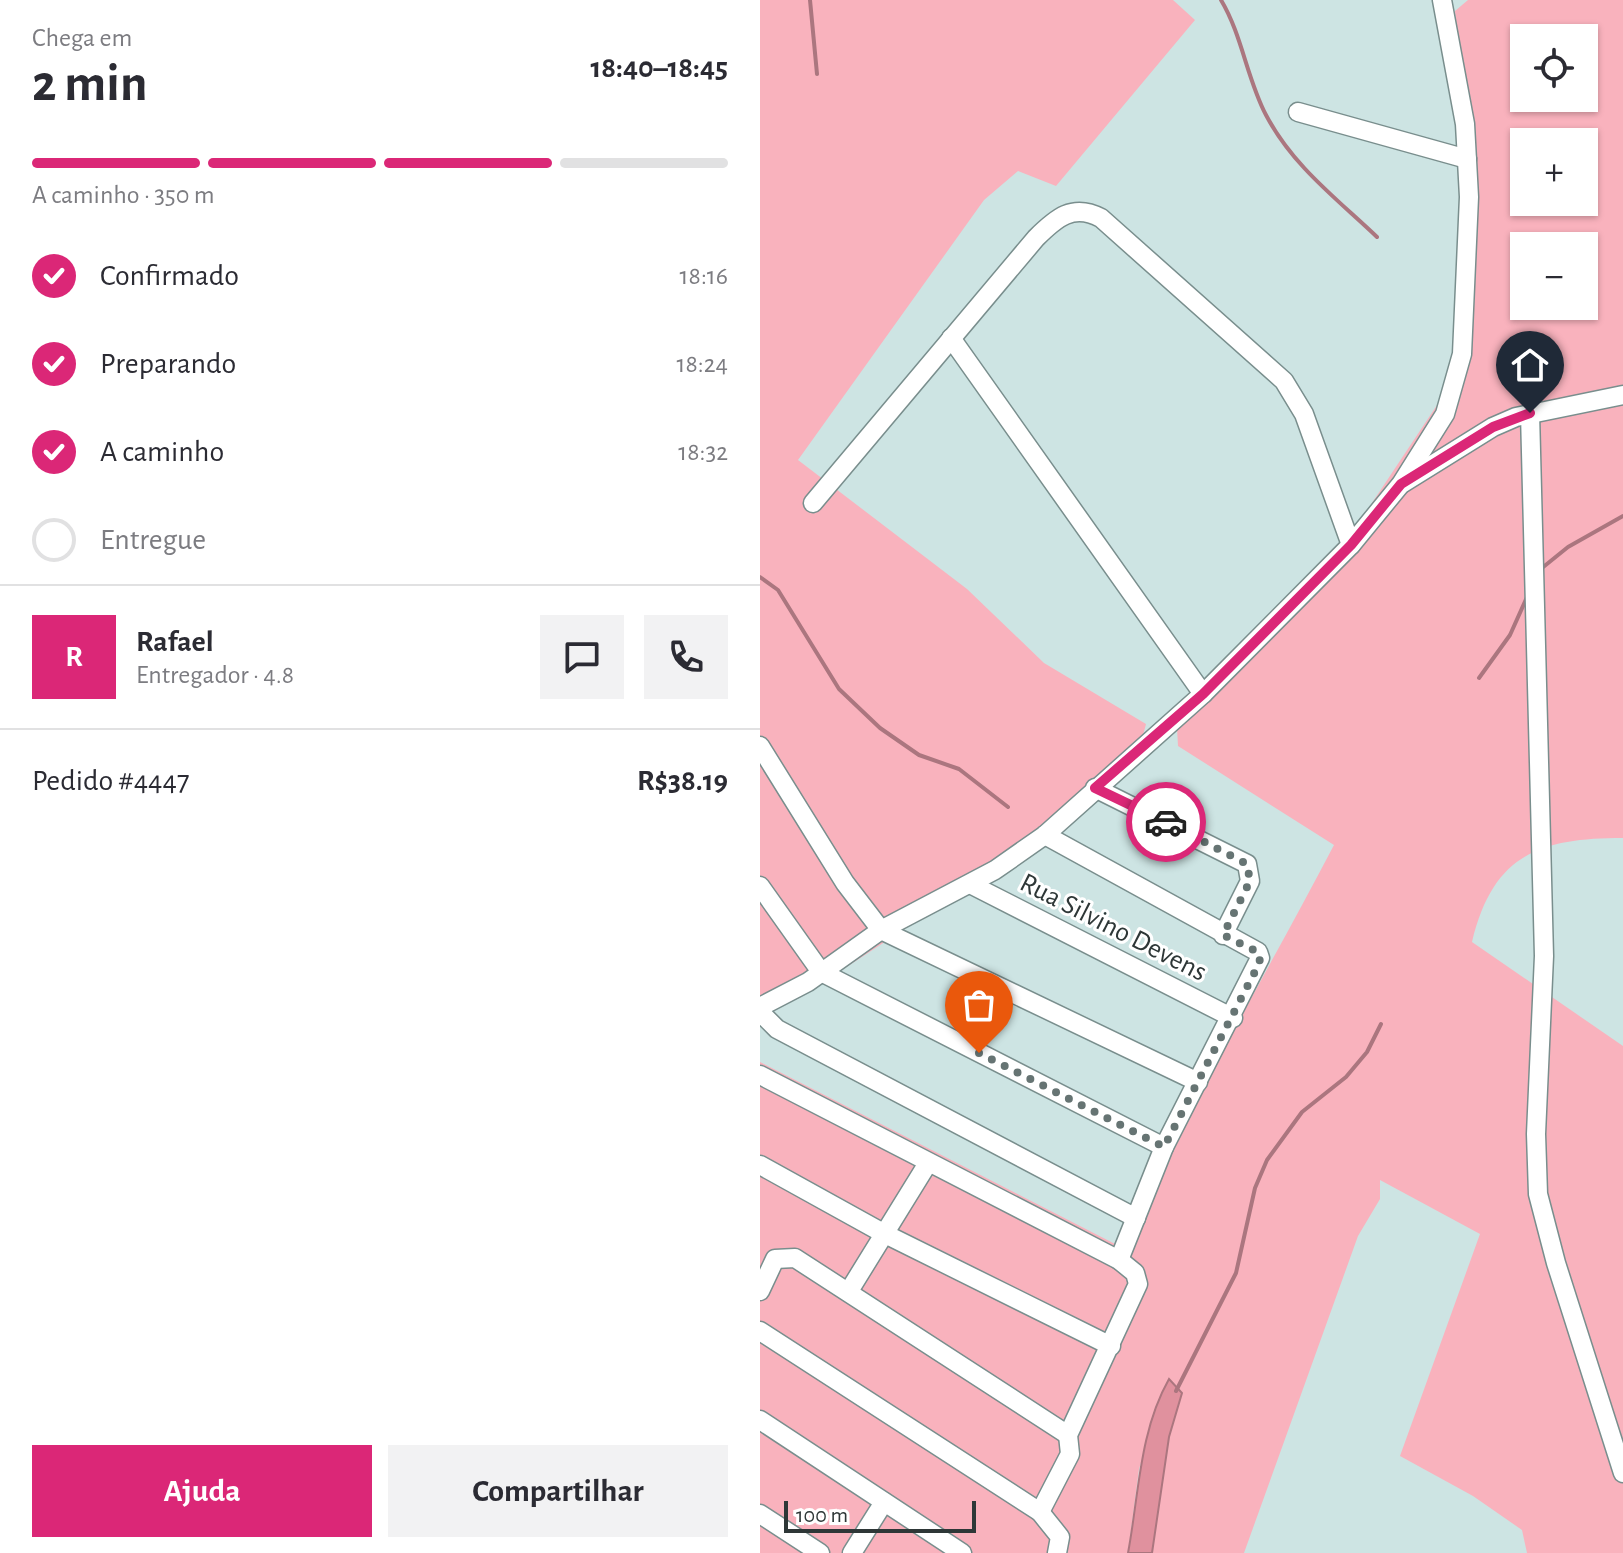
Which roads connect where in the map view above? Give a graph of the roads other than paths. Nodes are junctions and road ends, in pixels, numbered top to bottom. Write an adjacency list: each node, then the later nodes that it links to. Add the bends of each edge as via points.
1 (1442, 0): 3 (street)
2 (1298, 112): 3 (street)
3 (1467, 159): 7 (street, via 1467,283 1459,370 1445,414)
4 (951, 338): 8 (street); 9 (street, via 1052,222 1075,211 1101,218 1261,357 1294,393); 10 (street)
5 (1623, 395): 6 (street)
6 (1530, 413): 7 (street, via 1493,427); 35 (street, via 1544,956 1538,1194)
7 (1401, 484): 9 (street)
8 (813, 503)
9 (1351, 545): 10 (street)
10 (1203, 694): 12 (street)
11 (760, 746): 16 (street, via 845,883)
12 (1095, 788): 13 (street); 17 (street, via 1247,864 1250,881)
13 (1045, 835): 14 (street); 17 (street)
14 (970, 884): 16 (street); 20 (street, Rua Silvino Devens)
15 (760, 886): 18 (street)
16 (881, 930): 18 (street); 22 (street)
17 (1223, 935): 20 (street, via 1258,952 1260,962)
18 (821, 972): 19 (street); 23 (street)
19 (760, 1010): 26 (street, via 777,1029)
20 (1233, 1018): 22 (street)
21 (760, 1075): 24 (street)
22 (1198, 1082): 23 (street)
23 (1164, 1147): 26 (street)
24 (928, 1163): 27 (street); 28 (street)
25 (764, 1171): 27 (street)
26 (1136, 1218): 28 (street)
27 (883, 1233): 30 (street); 32 (street)
28 (1119, 1260): 32 (street, via 1135,1273 1138,1284)
29 (760, 1291): 30 (street, via 775,1259 795,1258)
30 (849, 1291): 34 (street)
31 (760, 1331): 37 (street)
32 (1111, 1346): 34 (street)
33 (760, 1420): 36 (street)
34 (1068, 1435): 37 (street, via 1070,1454)
35 (1623, 1473)
36 (884, 1502): 40 (street); 41 (street)
37 (1040, 1512): 42 (street, via 1060,1537)
38 (760, 1514): 39 (street)
39 (820, 1553)
40 (852, 1553)
41 (962, 1553)
42 (1057, 1553)

